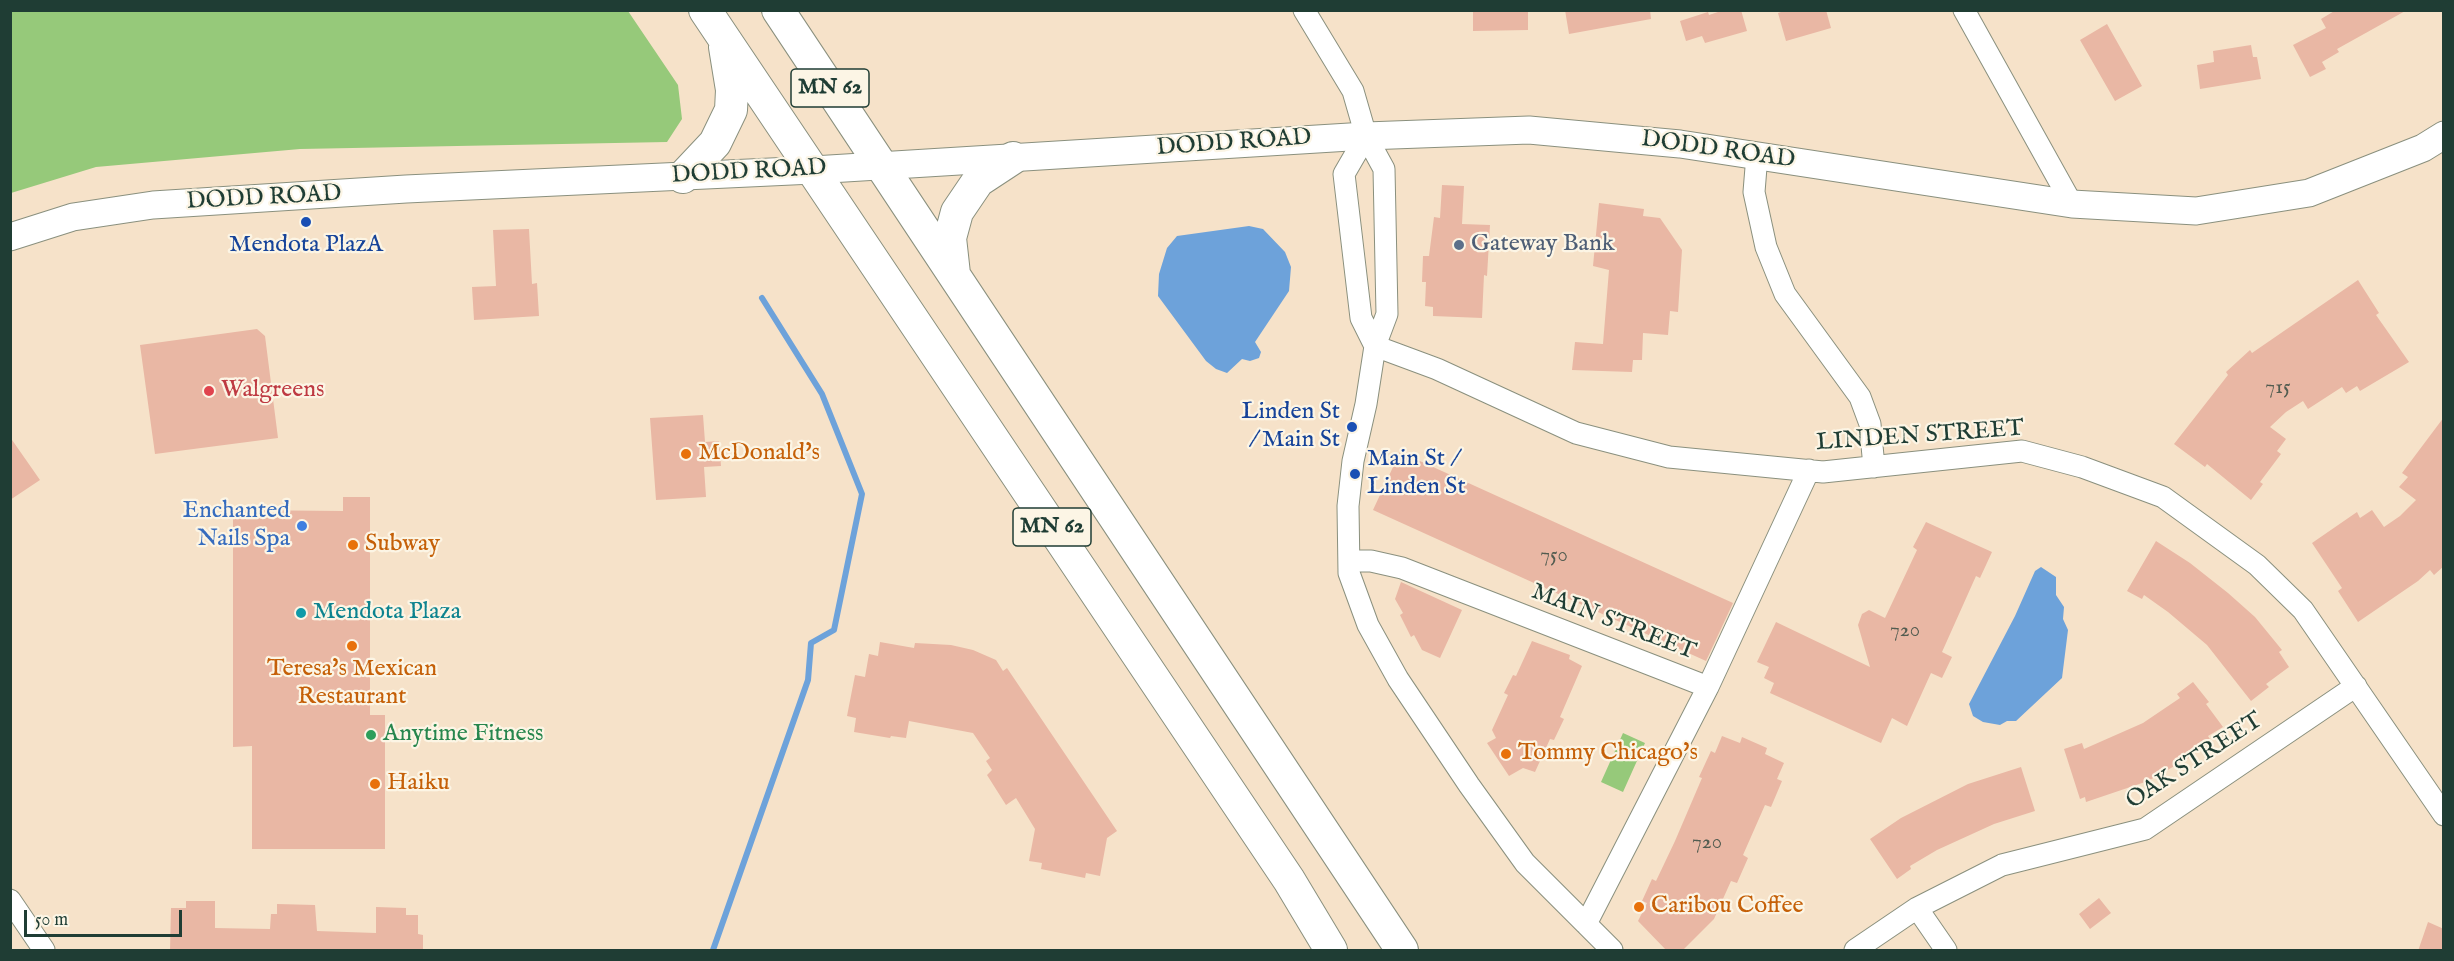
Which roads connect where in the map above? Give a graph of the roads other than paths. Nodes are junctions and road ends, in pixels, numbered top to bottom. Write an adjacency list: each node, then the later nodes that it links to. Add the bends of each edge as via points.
1 (705, 10): 5 (highway, MN 62)
2 (778, 10): 10 (highway, MN 62)
3 (1304, 10): 7 (street, via 1353,91)
4 (1964, 10): 13 (street)
5 (723, 38): 11 (highway, MN 62); 12 (highway, via 732,90 731,110 715,143)
6 (2444, 135): 13 (main road, DODD ROAD, via 2423,148 2309,193 2196,211)
7 (1366, 136): 8 (main road, DODD ROAD, via 1529,130); 9 (main road, DODD ROAD); 16 (street, via 1384,169 1387,314); 16 (street, via 1344,174 1361,318)
8 (1757, 155): 13 (main road, DODD ROAD); 17 (street, via 1754,192 1766,248 1785,294 1860,398 1870,424)
9 (1013, 158): 10 (main road, DODD ROAD); 15 (highway, via 978,181 965,196 950,238)
10 (882, 166): 11 (main road, DODD ROAD); 15 (highway, MN 62)
11 (813, 170): 12 (main road, DODD ROAD); 27 (highway, MN 62, via 1291,883)
12 (683, 177): 14 (main road, DODD ROAD, via 153,205 73,217)
13 (2072, 204)
14 (10, 237)
15 (954, 275): 28 (highway, MN 62)
16 (1375, 346): 18 (street, LINDEN STREET, via 1437,369 1576,433 1669,457); 19 (street, via 1352,469)
17 (1874, 466): 18 (street, LINDEN STREET); 20 (street, LINDEN STREET, via 2022,451 2163,496 2257,565 2303,610)
18 (1809, 470): 21 (street)
19 (1349, 561): 21 (street, MAIN STREET, via 1401,568); 25 (street, via 1349,573 1368,625 1398,679 1525,862)
20 (2356, 686): 22 (street, LINDEN STREET); 24 (street, OAK STREET, via 2145,829 2002,865)
21 (1708, 687): 25 (street, MAIN STREET)
22 (2444, 815)
23 (10, 900): 26 (street)
24 (1917, 908): 30 (street, OAK STREET); 31 (street)
25 (1586, 924): 29 (street)
26 (44, 951)
27 (1331, 951)
28 (1402, 951)
29 (1612, 951)
30 (1856, 951)
31 (1946, 951)

